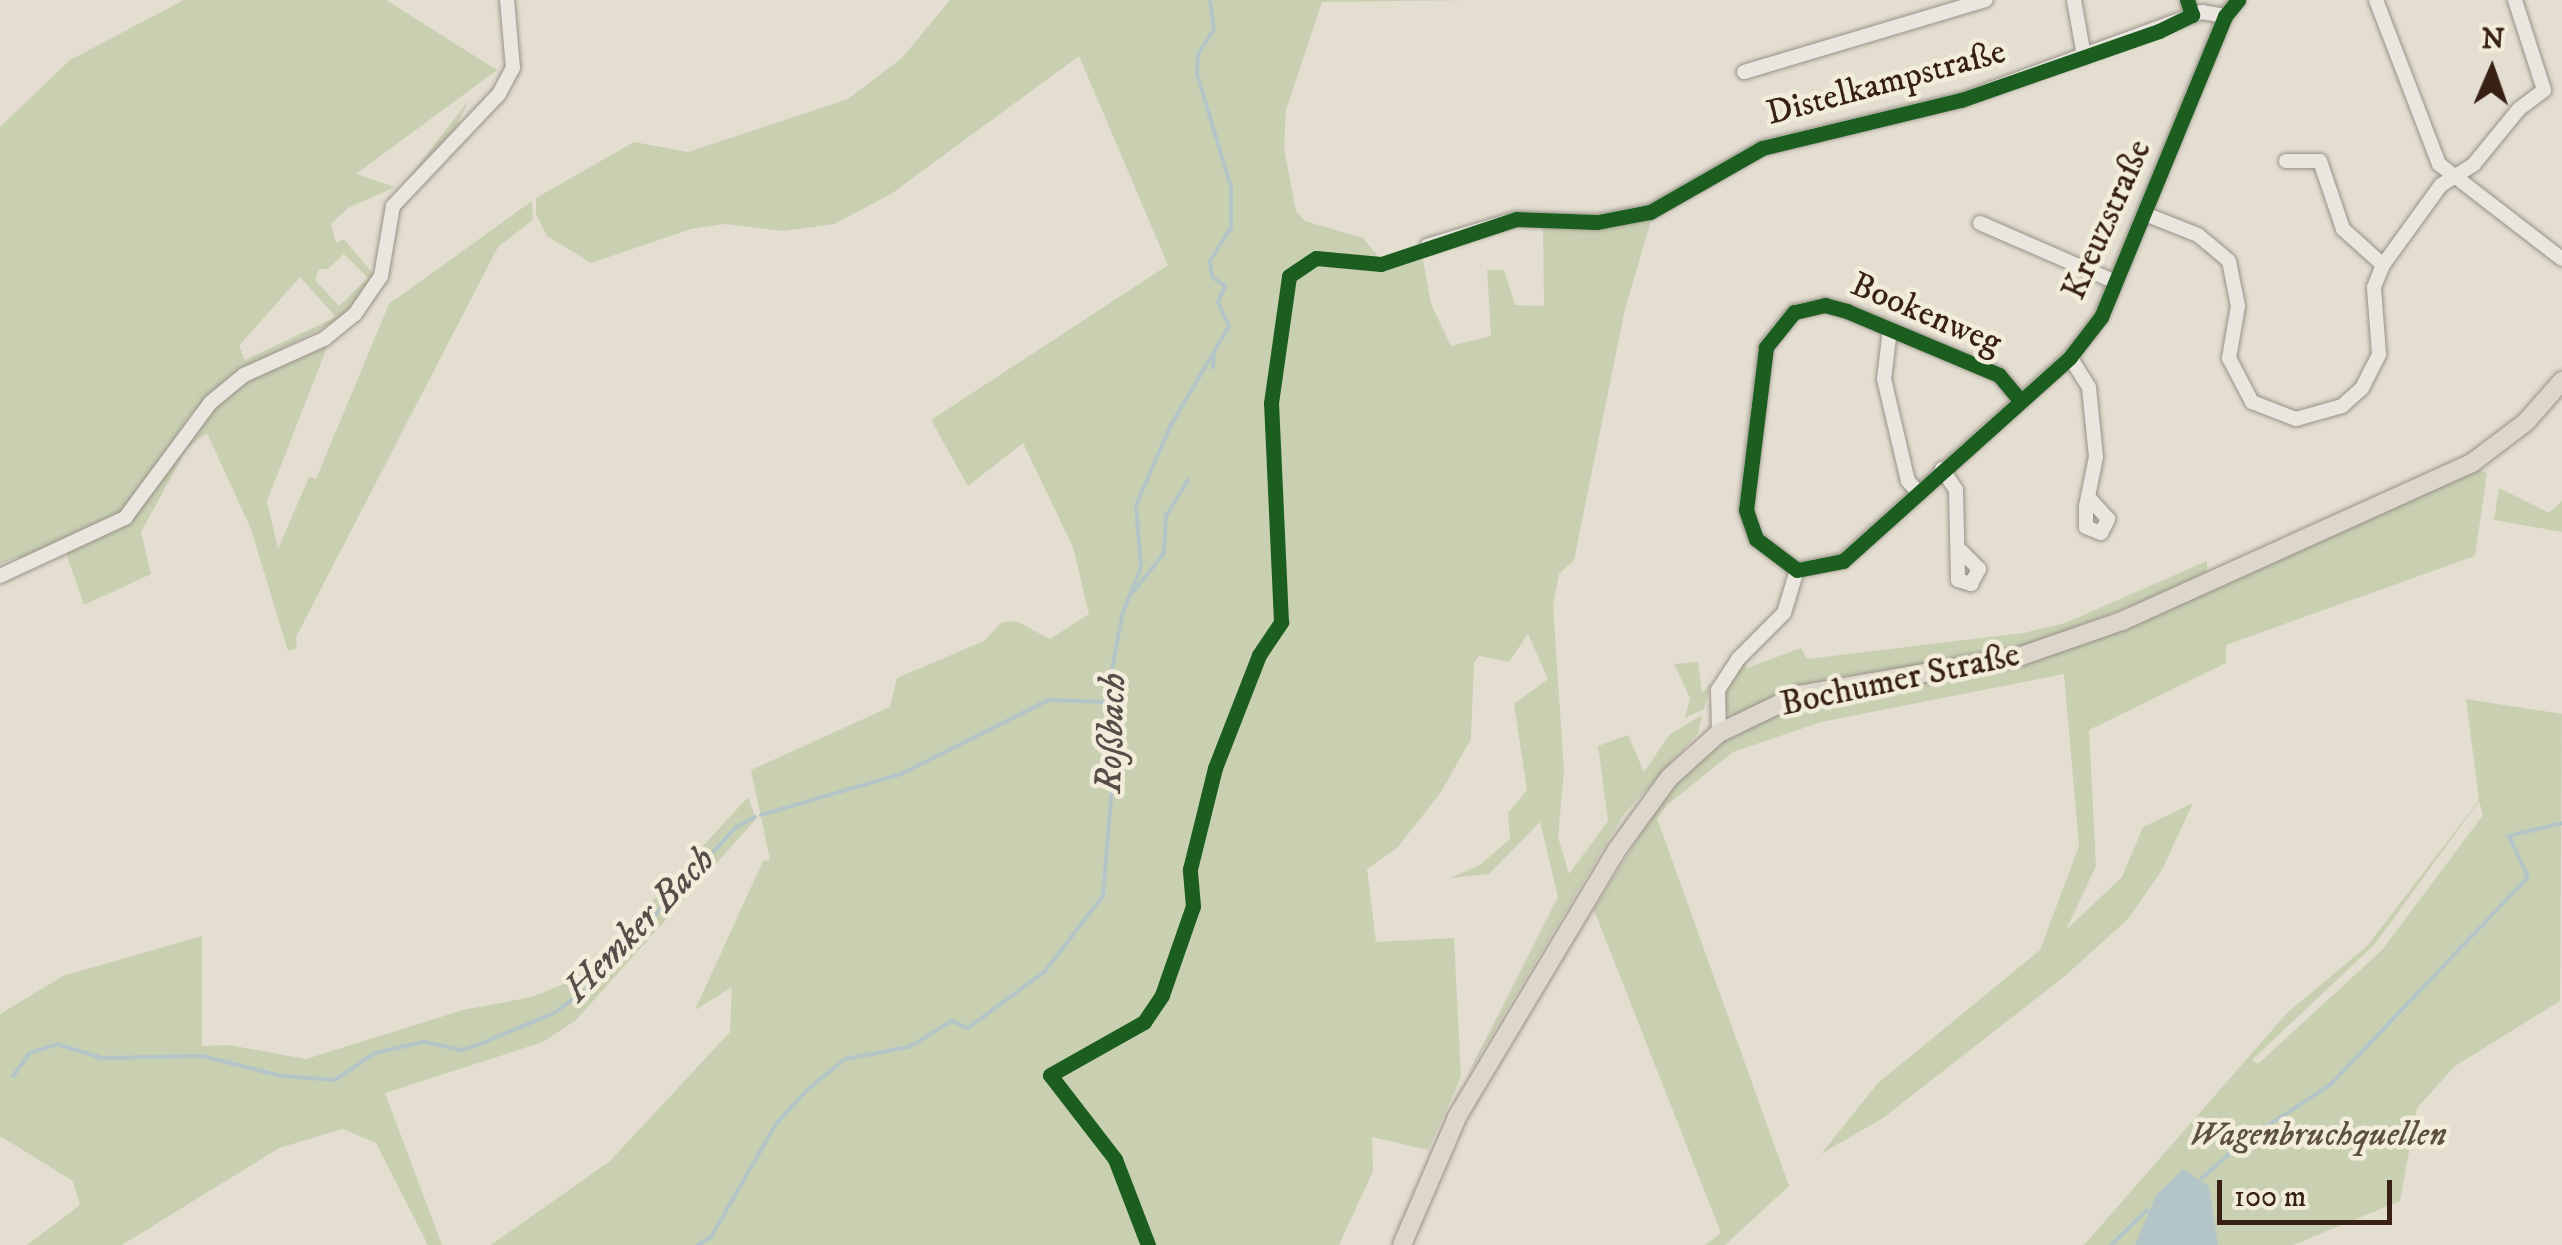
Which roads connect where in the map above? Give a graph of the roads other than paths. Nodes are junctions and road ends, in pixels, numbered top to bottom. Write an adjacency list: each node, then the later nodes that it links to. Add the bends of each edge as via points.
1 (507, 0): 28 (street, via 513,68 500,94 393,206 380,276 354,314 324,339 244,375 210,403 125,518)
2 (1986, 0): 10 (street, Distelkampstraße)
3 (2074, 0): 9 (street)
4 (2238, 0): 8 (street, Kreuzstraße)
5 (2376, 0): 12 (street, via 2430,150)
6 (2515, 0): 12 (street, via 2544,90 2510,118 2474,164)
7 (2189, 7): 8 (street); 9 (street, Distelkampstraße)
8 (2225, 16): 13 (street, Kreuzstraße)
9 (2084, 56): 15 (street, Distelkampstraße, via 1961,100 1762,148 1650,212 1598,222 1516,219)
10 (1744, 72)
11 (2286, 161): 17 (street, via 2320,161 2343,229)
12 (2452, 177): 16 (street); 17 (street)
13 (2145, 214): 17 (street, via 2198,235 2228,261 2238,293 2229,344 2233,374 2252,402 2284,418 2309,419 2342,406 2370,376 2381,338 2374,287); 18 (street, Kreuzstraße)
14 (1980, 223): 18 (street, Kreuzstraße)
15 (1427, 246)
16 (2562, 259)
17 (2383, 266)
18 (2116, 282): 20 (street, Kreuzstraße, via 2101,317)
19 (1890, 329): 22 (street, Bookenweg, via 1999,375); 24 (street, Bookenweg, via 1884,379 1908,481); 27 (street, Bookenweg, via 1816,306 1784,319 1766,348 1746,510 1762,547)
20 (2070, 357): 22 (street, Kreuzstraße); 25 (street, via 2089,388 2096,456)
21 (2562, 380): 29 (main road, Bochumer Straße, via 2526,422 2472,463 2122,620 2008,658 1798,695)
22 (2019, 399): 23 (street, Kreuzstraße)
23 (1942, 469): 24 (street, Kreuzstraße); 26 (street, via 1956,490)
24 (1918, 492): 27 (street, Kreuzstraße, via 1843,562)
25 (2090, 500)
26 (1961, 551)
27 (1797, 570): 29 (street, via 1784,613 1738,658 1718,690)
28 (0, 576)
29 (1718, 733): 30 (main road, Bochumer Straße, via 1669,778 1616,850 1457,1117)
30 (1402, 1245)

